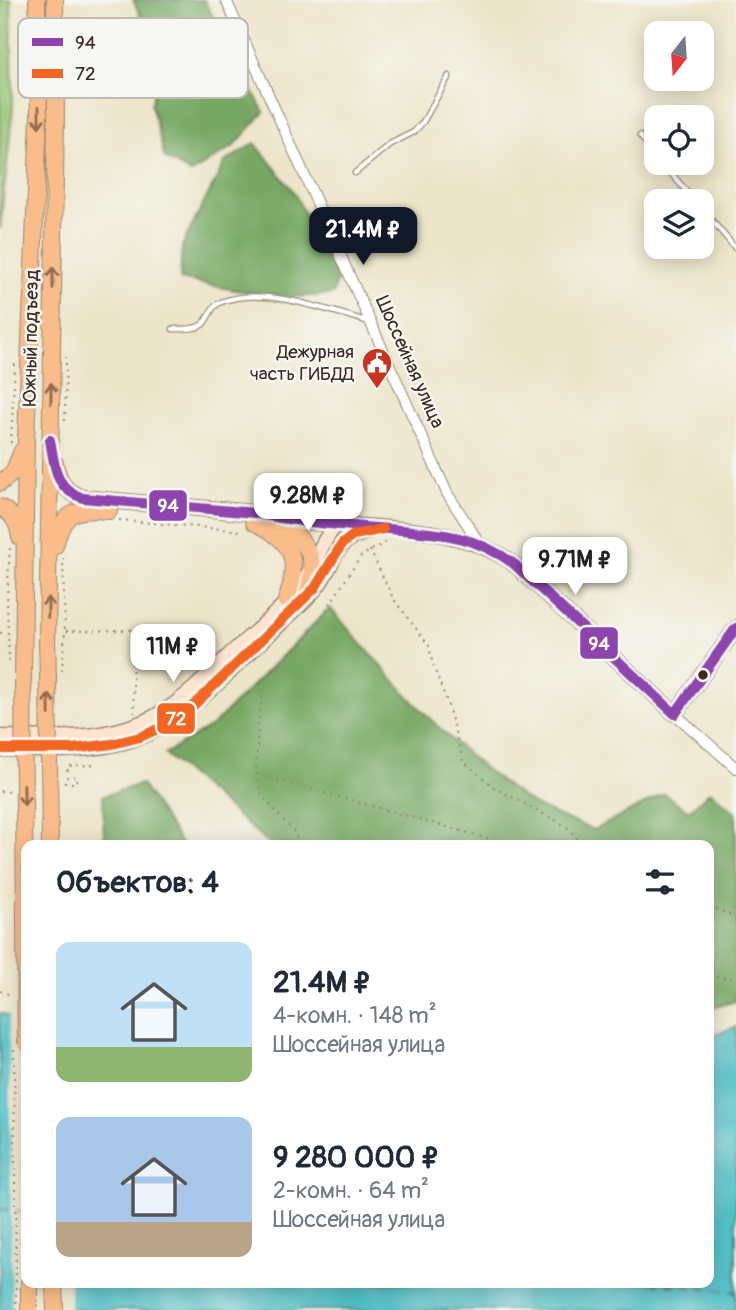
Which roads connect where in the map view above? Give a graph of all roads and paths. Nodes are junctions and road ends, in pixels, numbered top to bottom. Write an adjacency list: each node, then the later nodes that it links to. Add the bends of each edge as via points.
1 (37, 0): 4 (main road, Южный подъезд, one-way to 4)
2 (55, 0): 5 (main road, Южный подъезд, one-way to 2)
3 (226, 0): 6 (street, Шоссейная улица)
4 (37, 18)
5 (55, 18)
6 (234, 18)
7 (248, 49): 18 (street, Шоссейная улица)
8 (449, 76): 13 (lane, via 414,132 390,144)
9 (39, 98): 20 (main road, Южный подъезд, one-way to 20)
10 (57, 98): 21 (main road, Южный подъезд, one-way to 10)
11 (640, 136): 12 (lane)
12 (644, 141)
13 (355, 173)
14 (673, 175): 15 (lane)
15 (685, 189)
16 (714, 223): 17 (lane)
17 (736, 249)
18 (371, 323): 19 (lane, via 278,298 256,297 218,303 204,323); 30 (street, Шоссейная улица, via 447,493)
19 (173, 329)
20 (26, 439): 22 (main road, via 13,472); 34 (main road, Южный подъезд)
21 (50, 440): 25 (main road, via 61,484 74,495 255,513); 35 (main road, Южный подъезд)
22 (0, 483)
23 (0, 507): 34 (main road, via 18,526)
24 (115, 520): 27 (path)
25 (282, 520): 26 (main road); 27 (main road); 33 (main road, via 300,538)
26 (337, 524): 28 (main road, Шоссейная улица); 33 (main road)
27 (248, 527): 35 (main road, via 79,511 61,525); 37 (main road, via 278,534 290,553 293,580)
28 (385, 535): 30 (main road, Шоссейная улица, via 448,534); 32 (path); 36 (main road, via 354,535 342,544)
29 (10, 542): 40 (path)
30 (480, 544): 44 (main road, Шоссейная улица, via 514,564)
31 (63, 549): 39 (path)
32 (370, 550): 50 (path, via 360,556 306,641 265,679); 58 (path, via 393,598 429,646 463,761 495,788 566,826)
33 (314, 564): 36 (main road); 37 (main road)
34 (23, 570): 54 (main road, Южный подъезд, one-way to 54, bridge)
35 (48, 572): 43 (main road, Южный подъезд, one-way to 35)
36 (307, 596): 47 (main road, via 194,705 167,725 112,744)
37 (286, 601): 46 (main road, via 161,714 135,726 96,734)
38 (736, 628): 44 (main road)
39 (65, 631): 43 (path); 45 (path, via 131,630)
40 (8, 632): 41 (path); 42 (path)
41 (0, 633)
42 (9, 667)
43 (55, 676): 55 (main road, Южный подъезд, one-way to 43, bridge)
44 (675, 714): 49 (street, Шоссейная улица)
45 (134, 716)
46 (0, 737)
47 (0, 749)
48 (93, 754): 51 (path, via 92,765 68,766 67,776 77,776 76,783)
49 (736, 768)
50 (257, 774): 56 (path, via 262,796); 57 (path)
51 (63, 783)
52 (0, 791): 53 (path)
53 (11, 792)
54 (24, 840)
55 (50, 840)
56 (297, 840)
57 (494, 840)
58 (579, 840)
59 (714, 908): 60 (path)
60 (736, 917)
61 (714, 977): 62 (path)
62 (736, 978)
63 (29, 1288): 65 (main road)
64 (54, 1288): 66 (main road)
65 (29, 1310)
66 (55, 1310)

